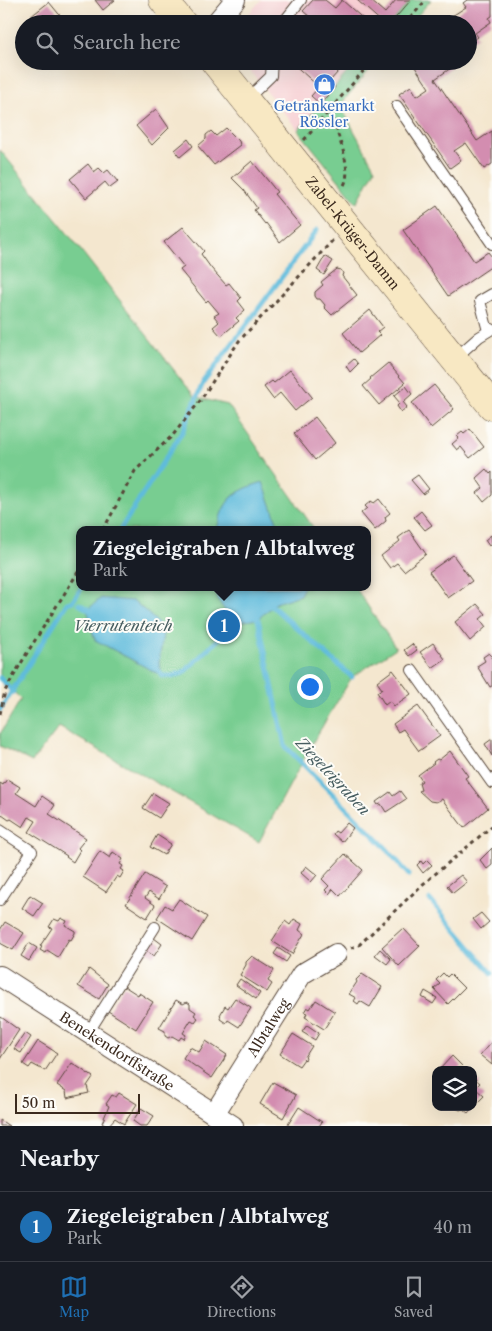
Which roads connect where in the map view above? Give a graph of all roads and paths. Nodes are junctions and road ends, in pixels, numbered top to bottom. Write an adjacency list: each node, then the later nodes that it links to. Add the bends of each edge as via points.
1 (163, 0): 5 (street)
2 (235, 0): 6 (street)
3 (301, 0): 7 (lane)
4 (426, 0): 8 (path)
5 (176, 15)
6 (222, 15)
7 (289, 15)
8 (413, 15)
9 (221, 70): 12 (street, Zabel-Krüger-Damm)
10 (271, 70): 12 (lane, via 271,76)
11 (365, 70): 14 (path)
12 (245, 100): 15 (street, Zabel-Krüger-Damm)
13 (397, 106): 18 (lane)
14 (330, 112): 15 (path); 16 (path, via 345,157 347,178)
15 (290, 156): 21 (street, Zabel-Krüger-Damm)
16 (341, 188)
17 (333, 240): 23 (path, via 239,341 200,401 173,435 135,471)
18 (492, 244)
19 (492, 294): 20 (lane, via 480,301)
20 (490, 330): 21 (lane)
21 (453, 360): 22 (street, Zabel-Krüger-Damm)
22 (492, 406)
23 (105, 526)
24 (76, 575): 26 (path, via 5,691)
25 (412, 670): 27 (lane)
26 (0, 714)
27 (492, 782)
28 (492, 826): 32 (path, via 422,885 359,945)
29 (0, 830): 30 (lane, via 32,851)
30 (0, 900)
31 (155, 927): 34 (lane)
32 (336, 954): 35 (street, Albtalweg, via 302,974)
33 (0, 976): 34 (street, Benekendorffstraße)
34 (88, 1033): 35 (street, Benekendorffstraße)
35 (214, 1114): 36 (street, Benekendorffstraße)
36 (233, 1126)

